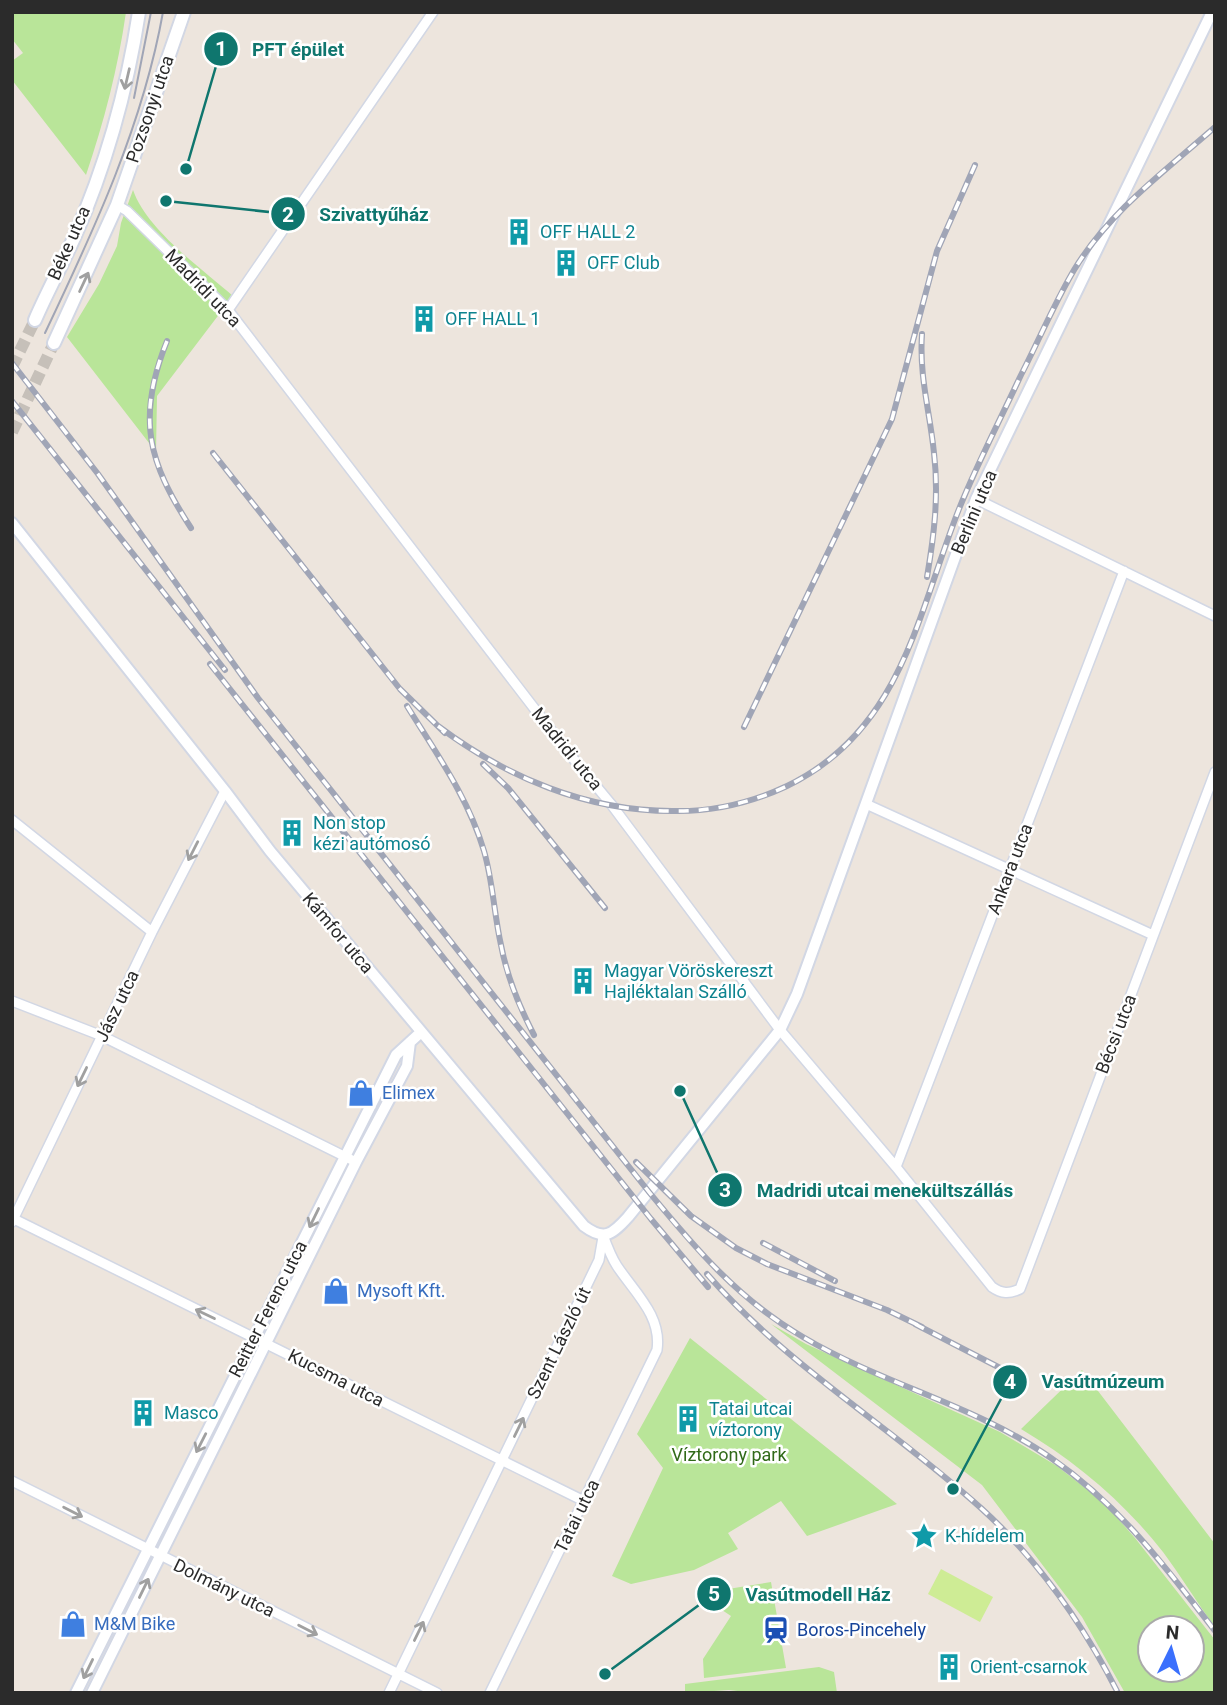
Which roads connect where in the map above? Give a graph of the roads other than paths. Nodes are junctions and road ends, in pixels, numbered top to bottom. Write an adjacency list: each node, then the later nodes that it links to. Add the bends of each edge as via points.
1 (139, 12): 5 (main road, Pozsonyi utca, one-way to 5, via 125,86)
2 (184, 12): 6 (main road, Pozsonyi utca)
3 (433, 12): 7 (street)
4 (1212, 12): 10 (street, Berlini utca)
5 (102, 166): 8 (main road, Béke utca)
6 (117, 205): 7 (street, Madridi utca); 9 (main road, Béke utca, one-way to 6)
7 (228, 310): 22 (street, Madridi utca)
8 (35, 320)
9 (54, 343)
10 (976, 499): 12 (street); 16 (street, Berlini utca)
11 (12, 523): 15 (street, Kámfor utca)
12 (1124, 571): 13 (street); 18 (street, Ankara utca)
13 (1215, 616)
14 (1215, 772): 20 (street, Bécsi utca)
15 (225, 790): 19 (street, Jász utca, one-way to 19); 23 (street, Kámfor utca)
16 (866, 804): 18 (street); 22 (street, Berlini utca)
17 (12, 820): 19 (street)
18 (1010, 870): 20 (street); 28 (street, Ankara utca)
19 (152, 932): 24 (street, Jász utca)
20 (1153, 935): 31 (street, Bécsi utca, via 1020,1289)
21 (12, 1002): 24 (street)
22 (780, 1030): 28 (street, Madridi utca); 30 (street, via 628,1217)
23 (421, 1033): 25 (street, Reitter Ferenc utca); 30 (street, Kámfor utca, via 584,1226)
24 (102, 1036): 26 (street); 29 (street, Jász utca, one-way to 29)
25 (410, 1042): 26 (street, Reitter Ferenc utca, via 396,1055); 27 (street, Reitter Ferenc utca, via 407,1066)
26 (344, 1157): 27 (street); 32 (street, Reitter Ferenc utca, one-way to 32)
27 (356, 1163): 33 (street, Reitter Ferenc utca)
28 (896, 1167): 31 (street, Madridi utca, via 992,1287)
29 (13, 1220): 32 (street, Kucsma utca, one-way to 29)
30 (603, 1235): 34 (street, Szent László út, one-way to 30, via 599,1260); 36 (street, Tatai utca, via 615,1263 656,1320 659,1339 654,1360)
31 (1012, 1293)
32 (254, 1338): 33 (street, Kucsma utca); 37 (street, Reitter Ferenc utca, one-way to 37)
33 (267, 1344): 34 (street, Kucsma utca); 38 (street, Reitter Ferenc utca)
34 (502, 1462): 36 (street, Kucsma utca); 39 (street, Szent László út, one-way to 34)
35 (12, 1481): 37 (street, Dolmány utca, one-way to 37)
36 (584, 1501): 44 (street, Tatai utca)
37 (147, 1549): 38 (street, Dolmány utca); 40 (street, Reitter Ferenc utca, one-way to 40)
38 (159, 1556): 39 (street, Dolmány utca, one-way to 39); 41 (street, Reitter Ferenc utca, one-way to 38)
39 (398, 1675): 42 (street, Szent László út); 43 (street, Dolmány utca)
40 (76, 1693)
41 (92, 1693)
42 (389, 1693)
43 (437, 1693)
44 (490, 1693)

